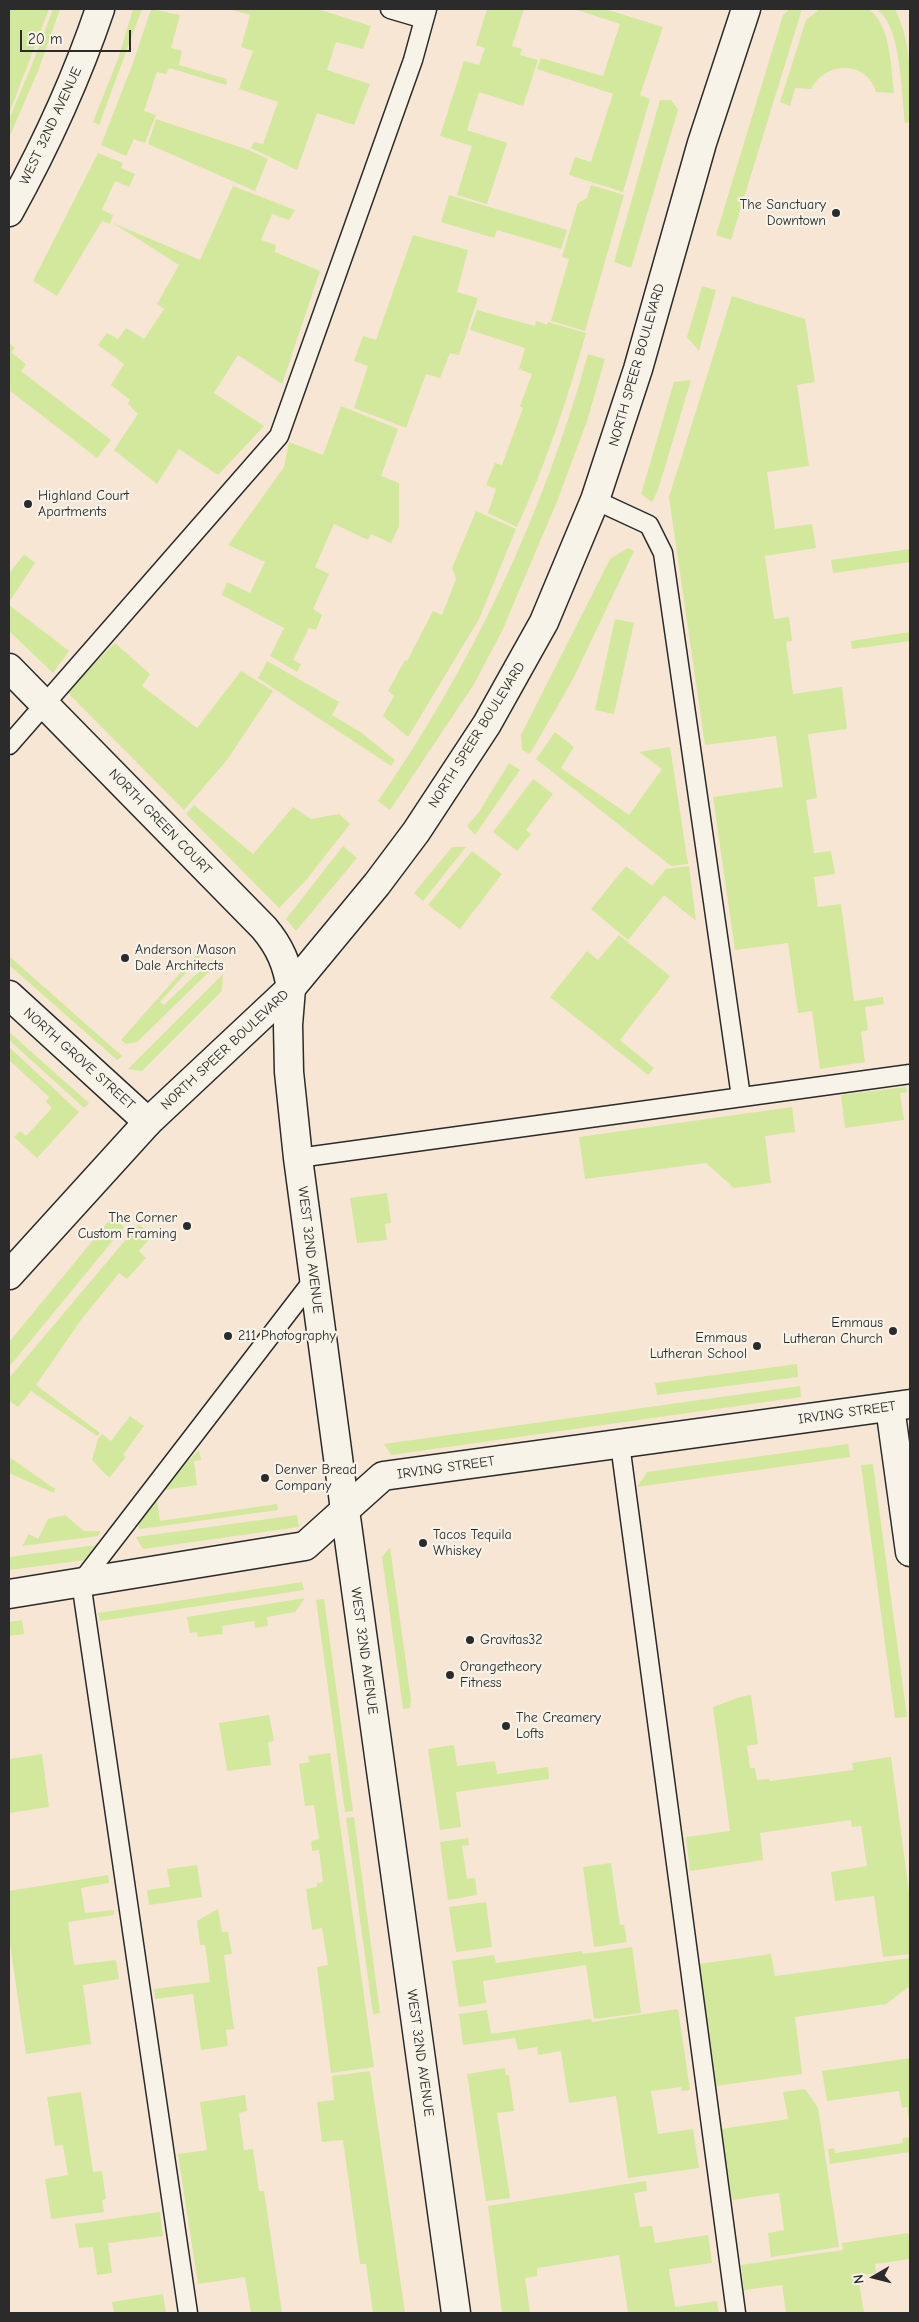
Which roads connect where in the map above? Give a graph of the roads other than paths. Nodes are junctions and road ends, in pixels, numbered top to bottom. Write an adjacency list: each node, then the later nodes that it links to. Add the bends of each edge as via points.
1 (100, 9): 5 (street, WEST 32ND AVENUE, via 85,55 42,151)
2 (390, 9): 4 (lane)
3 (746, 9): 6 (street, NORTH SPEER BOULEVARD, via 702,142 624,416)
4 (425, 14): 8 (lane, via 413,60 279,436)
5 (9, 212)
6 (595, 500): 10 (street, NORTH SPEER BOULEVARD, via 544,622 487,724 399,854); 13 (lane, via 649,525 663,553)
7 (9, 668): 8 (street, NORTH GREEN COURT)
8 (45, 704): 9 (lane); 10 (street, NORTH GREEN COURT, via 264,928 287,964)
9 (9, 745)
10 (291, 988): 14 (street, NORTH SPEER BOULEVARD); 15 (street, WEST 32ND AVENUE, via 289,1072)
11 (9, 996): 14 (street, NORTH GROVE STREET)
12 (910, 1074): 13 (lane)
13 (741, 1097): 15 (lane)
14 (148, 1122): 16 (street, NORTH SPEER BOULEVARD)
15 (298, 1158): 17 (street, WEST 32ND AVENUE)
16 (9, 1275)
17 (314, 1279): 20 (street, WEST 32ND AVENUE); 22 (lane)
18 (900, 1406): 19 (street, IRVING STREET); 21 (street)
19 (620, 1444): 20 (street, IRVING STREET, via 383,1476); 26 (lane)
20 (345, 1510): 22 (street, IRVING STREET, via 306,1546); 25 (street, WEST 32ND AVENUE)
21 (910, 1552)
22 (81, 1582): 23 (street, IRVING STREET); 24 (lane)
23 (9, 1594)
24 (188, 2313)
25 (456, 2313)
26 (736, 2313)

